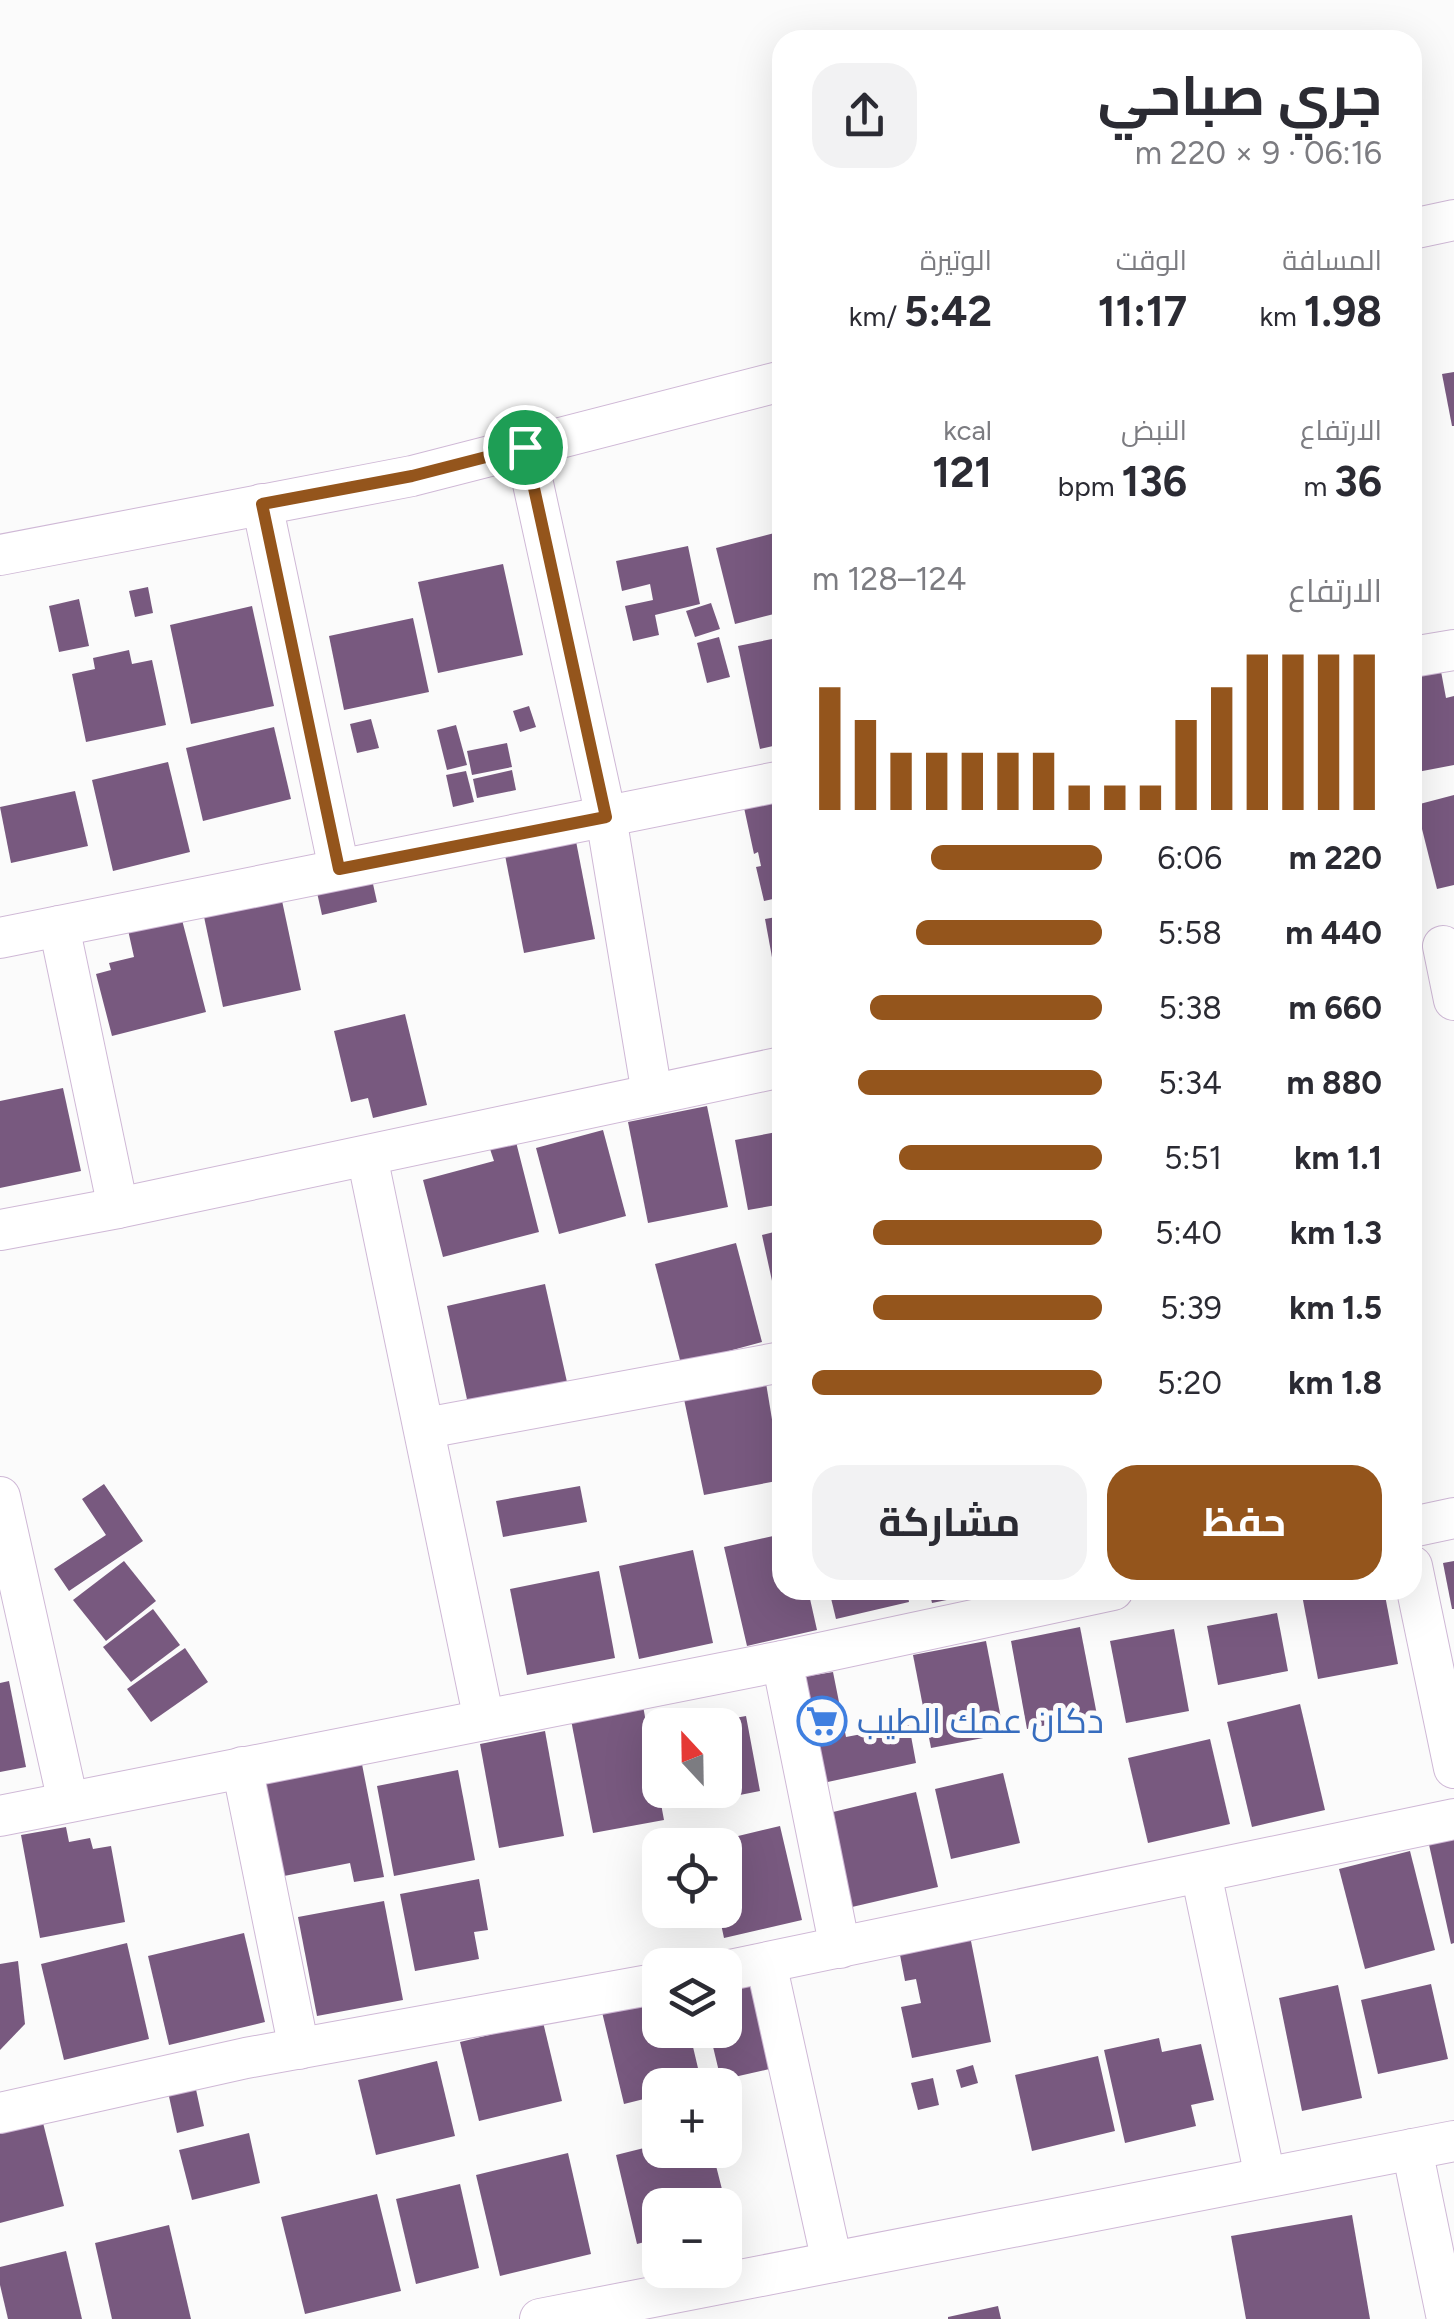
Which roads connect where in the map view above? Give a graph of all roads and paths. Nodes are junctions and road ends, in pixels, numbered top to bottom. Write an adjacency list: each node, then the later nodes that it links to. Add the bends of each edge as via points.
1 (1454, 220): 2 (street)
2 (1422, 227)
3 (772, 384): 4 (street)
4 (525, 447): 5 (street); 10 (street)
5 (262, 504): 6 (street); 11 (street)
6 (0, 555)
7 (1454, 650): 8 (street)
8 (1422, 655)
9 (772, 783): 10 (street)
10 (606, 817): 11 (street); 17 (street)
11 (339, 869): 12 (street)
12 (59, 926): 13 (street); 19 (street)
13 (0, 938)
14 (1437, 947): 15 (street)
15 (1454, 1000)
16 (772, 1069): 17 (street)
17 (652, 1094): 18 (street)
18 (367, 1156): 19 (street); 22 (street)
19 (118, 1208): 20 (street)
20 (0, 1230)
21 (772, 1364): 22 (street)
22 (426, 1428): 29 (street)
23 (0, 1497): 32 (street)
24 (1454, 1518): 25 (street)
25 (1422, 1525)
26 (1067, 1600): 28 (street)
27 (1419, 1600): 31 (street)
28 (782, 1662): 29 (street); 36 (street)
29 (484, 1720): 30 (street)
30 (242, 1767): 32 (street); 40 (street)
31 (1454, 1768)
32 (68, 1802): 33 (street)
33 (0, 1816)
34 (1454, 1819): 35 (street)
35 (1202, 1873): 36 (street); 44 (street)
36 (840, 1948): 37 (street)
37 (766, 1963): 38 (street); 45 (street)
38 (742, 1968)
39 (642, 1986): 40 (street)
40 (299, 2049): 41 (street)
41 (0, 2112)
42 (1454, 2141): 43 (street)
43 (1412, 2149): 44 (street); 47 (street)
44 (1264, 2178): 45 (street)
45 (832, 2262): 46 (street)
46 (540, 2319)
47 (1447, 2319)

